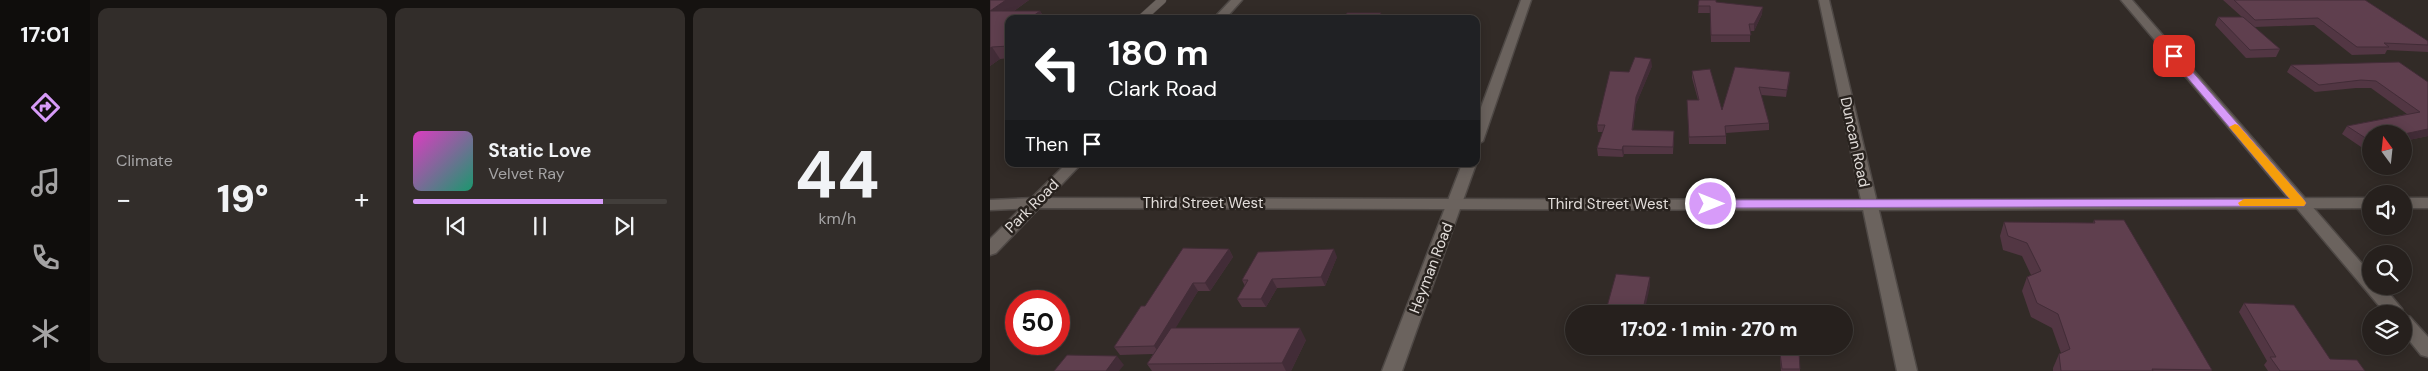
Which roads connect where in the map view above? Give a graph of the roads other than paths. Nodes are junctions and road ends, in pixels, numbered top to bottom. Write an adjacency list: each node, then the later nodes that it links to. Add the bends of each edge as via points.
1 (1162, 0): 6 (lane)
2 (1237, 0): 7 (street)
3 (1526, 0): 8 (street)
4 (1824, 0): 18 (street, Duncan Road)
5 (2126, 0): 13 (street)
6 (1145, 15)
7 (1222, 15)
8 (1480, 129)
9 (1071, 167): 11 (street, Park Road)
10 (1468, 167): 12 (street, Heyman Road)
11 (1035, 203): 12 (street, Third Street West); 17 (street, Third Street West); 19 (street, Park Road)
12 (1456, 203): 18 (street, Third Street West); 25 (street, Heyman Road)
13 (2300, 203): 14 (street, Third Street West); 18 (street, Third Street West); 20 (street)
14 (2362, 203)
15 (2412, 203): 16 (street)
16 (2428, 203)
17 (990, 205)
18 (1869, 205): 26 (street, Duncan Road)
19 (990, 249)
20 (2362, 274)
21 (2380, 295): 22 (street)
22 (2388, 305)
23 (2412, 331): 24 (street)
24 (2428, 350)
25 (1392, 371)
26 (1907, 371)

